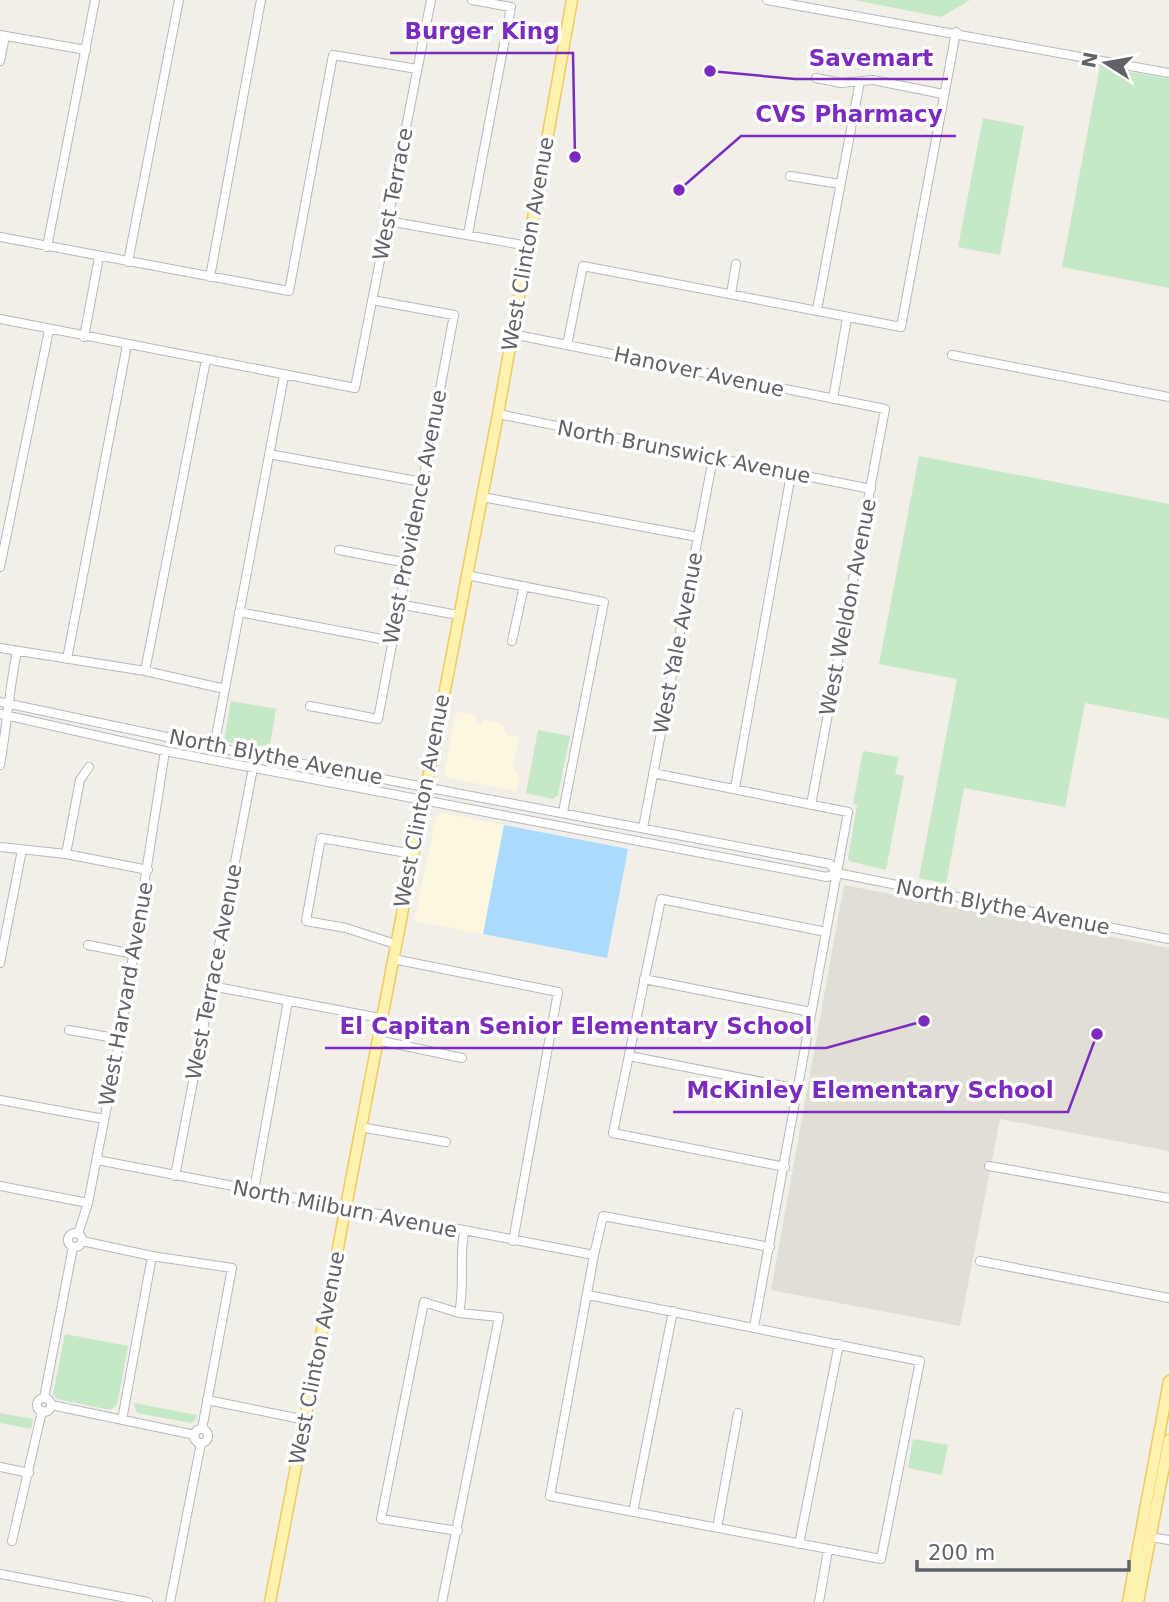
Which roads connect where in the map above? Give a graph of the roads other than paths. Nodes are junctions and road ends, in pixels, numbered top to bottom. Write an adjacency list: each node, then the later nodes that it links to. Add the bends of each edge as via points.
1 (95, 0): 10 (street)
2 (179, 0): 25 (street)
3 (261, 0): 27 (street)
4 (431, 0): 12 (street, West Terrace)
5 (472, 0): 20 (street, via 511,7)
6 (572, 0): 22 (main road, West Clinton Avenue)
7 (767, 0): 8 (street)
8 (956, 32): 13 (street); 16 (street)
9 (2, 36): 10 (street); 11 (street)
10 (86, 50): 23 (street)
11 (0, 61)
12 (417, 69): 19 (street, West Terrace); 27 (street, via 333,55 289,291)
13 (1169, 73)
14 (816, 78): 15 (street)
15 (860, 81): 16 (street); 18 (street)
16 (943, 94): 31 (street, via 901,327)
17 (790, 176): 18 (street)
18 (840, 184): 30 (street)
19 (388, 221): 20 (street); 29 (street, West Terrace)
20 (468, 234): 22 (street)
21 (0, 237): 23 (street)
22 (528, 246): 34 (main road, West Clinton Avenue)
23 (47, 247): 24 (street)
24 (99, 257): 25 (street); 35 (street)
25 (128, 262): 27 (street)
26 (736, 264): 28 (street)
27 (210, 277)
28 (731, 294): 30 (street); 37 (street, via 583,266)
29 (372, 300): 40 (street, West Terrace, via 355,388); 48 (street, West Providence Avenue, via 454,315)
30 (817, 310): 31 (street)
31 (847, 318): 42 (street)
32 (0, 319): 33 (street)
33 (49, 330): 35 (street); 54 (street)
34 (512, 334): 37 (street, Hanover Avenue); 44 (main road, West Clinton Avenue)
35 (83, 337): 36 (street)
36 (127, 345): 39 (street); 64 (street)
37 (567, 345): 42 (street, Hanover Avenue)
38 (952, 355): 41 (street)
39 (206, 360): 40 (street); 65 (street)
40 (284, 376): 45 (street)
41 (1169, 397)
42 (833, 399): 43 (street, Hanover Avenue)
43 (885, 409): 49 (street, West Weldon Avenue)
44 (498, 414): 46 (street, North Brunswick Avenue); 50 (main road, West Clinton Avenue)
45 (269, 454): 48 (street); 58 (street)
46 (713, 458): 47 (street, North Brunswick Avenue); 51 (street, West Yale Avenue)
47 (791, 474): 49 (street, North Brunswick Avenue); 76 (street)
48 (422, 482): 53 (street, West Providence Avenue)
49 (871, 489): 78 (street, West Weldon Avenue)
50 (482, 497): 51 (street); 55 (main road, West Clinton Avenue)
51 (698, 537): 74 (street, West Yale Avenue)
52 (339, 550): 53 (street)
53 (407, 563): 57 (street, West Providence Avenue)
54 (1, 568)
55 (466, 575): 56 (street); 59 (main road, West Clinton Avenue)
56 (524, 586): 61 (street); 79 (street, via 604,602)
57 (398, 604): 59 (street); 60 (street, West Providence Avenue)
58 (239, 612): 60 (street); 66 (street)
59 (458, 615): 75 (main road, West Clinton Avenue)
60 (392, 641): 67 (street, West Providence Avenue, via 378,719)
61 (512, 641)
62 (0, 648): 63 (street)
63 (17, 651): 64 (street); 68 (street)
64 (66, 659): 65 (street)
65 (145, 671): 66 (street)
66 (225, 689): 69 (street)
67 (310, 706)
68 (5, 709): 69 (street, North Blythe Avenue); 70 (street, North Blythe Avenue); 71 (street)
69 (214, 747): 75 (street, North Blythe Avenue)
70 (165, 751): 73 (street, North Blythe Avenue); 85 (street, West Harvard Avenue)
71 (0, 765)
72 (89, 767): 83 (street, via 80,780)
73 (253, 768): 77 (street, North Blythe Avenue); 95 (street, West Terrace Avenue)
74 (653, 773): 76 (street); 80 (street, West Yale Avenue)
75 (425, 785): 77 (main road, West Clinton Avenue); 79 (street, North Blythe Avenue)
76 (734, 788): 78 (street)
77 (422, 799): 84 (main road, West Clinton Avenue); 86 (street, North Blythe Avenue, via 827,877)
78 (811, 805): 86 (street, via 848,812)
79 (562, 812): 80 (street, North Blythe Avenue)
80 (643, 828): 86 (street, North Blythe Avenue, via 830,863)
81 (0, 847): 82 (street)
82 (22, 850): 83 (street); 93 (street)
83 (66, 854): 85 (street)
84 (413, 854): 89 (main road, West Clinton Avenue); 89 (street, via 321,838 306,921)
85 (148, 870): 91 (street, West Harvard Avenue)
86 (837, 873): 87 (street); 88 (street, North Blythe Avenue)
87 (826, 932): 94 (street, via 660,899); 97 (street)
88 (1169, 939)
89 (395, 944): 92 (main road, West Clinton Avenue)
90 (88, 945): 91 (street)
91 (134, 954): 100 (street, West Harvard Avenue)
92 (393, 958): 98 (main road, West Clinton Avenue); 120 (street, via 558,992)
93 (0, 963)
94 (644, 979): 97 (street); 102 (street)
95 (211, 986): 96 (street); 112 (street, West Terrace Avenue)
96 (288, 1001): 98 (street); 114 (street)
97 (811, 1012): 104 (street)
98 (380, 1018): 101 (main road, West Clinton Avenue)
99 (69, 1030): 100 (street)
100 (120, 1039): 106 (street, West Harvard Avenue)
101 (377, 1040): 103 (street); 107 (main road, West Clinton Avenue)
102 (629, 1056): 104 (street); 111 (street, via 613,1133)
103 (462, 1058)
104 (799, 1089): 111 (street)
105 (0, 1100): 106 (street)
106 (104, 1119): 109 (street, West Harvard Avenue)
107 (360, 1127): 108 (street); 117 (main road, West Clinton Avenue)
108 (446, 1142)
109 (97, 1160): 112 (street, North Milburn Avenue); 116 (street, West Harvard Avenue)
110 (989, 1166): 115 (street)
111 (785, 1167): 121 (street)
112 (176, 1176): 114 (street, North Milburn Avenue)
113 (0, 1186): 116 (street)
114 (254, 1190): 117 (street, North Milburn Avenue)
115 (1169, 1198)
116 (88, 1203): 119 (street, West Harvard Avenue)
117 (344, 1209): 118 (street, North Milburn Avenue); 138 (main road, West Clinton Avenue)
118 (464, 1232): 120 (street, North Milburn Avenue); 128 (street)
119 (80, 1237): 123 (street); 132 (street, via 79,1246 74,1247)
120 (513, 1241): 122 (street, North Milburn Avenue)
121 (770, 1247): 122 (street, via 603,1216); 129 (street)
122 (594, 1255): 125 (street)
123 (152, 1256): 133 (street, via 232,1268); 137 (street)
124 (980, 1261): 126 (street)
125 (587, 1295): 127 (street); 143 (street, via 550,1496)
126 (1169, 1298)
127 (673, 1311): 129 (street); 143 (street)
128 (459, 1313): 145 (street, via 499,1317); 145 (street, via 424,1302 381,1519)
129 (754, 1327): 130 (street)
130 (839, 1344): 149 (street); 150 (street, via 920,1361 881,1559)
131 (1169, 1381): 157 (main road)
132 (44, 1398): 134 (street); 135 (street, via 37,1402)
133 (207, 1400): 138 (street); 139 (street)
134 (51, 1405): 135 (street); 137 (street)
135 (42, 1411): 142 (street)
136 (738, 1413): 144 (street)
137 (122, 1420): 139 (street)
138 (306, 1420): 154 (main road, West Clinton Avenue)
139 (198, 1432): 153 (street, via 201,1443)
140 (1169, 1440): 146 (main road)
141 (0, 1467): 142 (street)
142 (29, 1473): 148 (street)
143 (633, 1512): 144 (street)
144 (717, 1528): 149 (street)
145 (458, 1531): 155 (street)
146 (1151, 1537): 147 (street); 158 (main road)
147 (1169, 1540)
148 (12, 1541)
149 (799, 1544): 150 (street)
150 (828, 1550): 156 (street)
151 (0, 1574): 152 (street)
152 (148, 1602)
153 (170, 1602)
154 (270, 1602)
155 (442, 1602)
156 (819, 1602)
157 (1128, 1602)
158 (1138, 1602)

